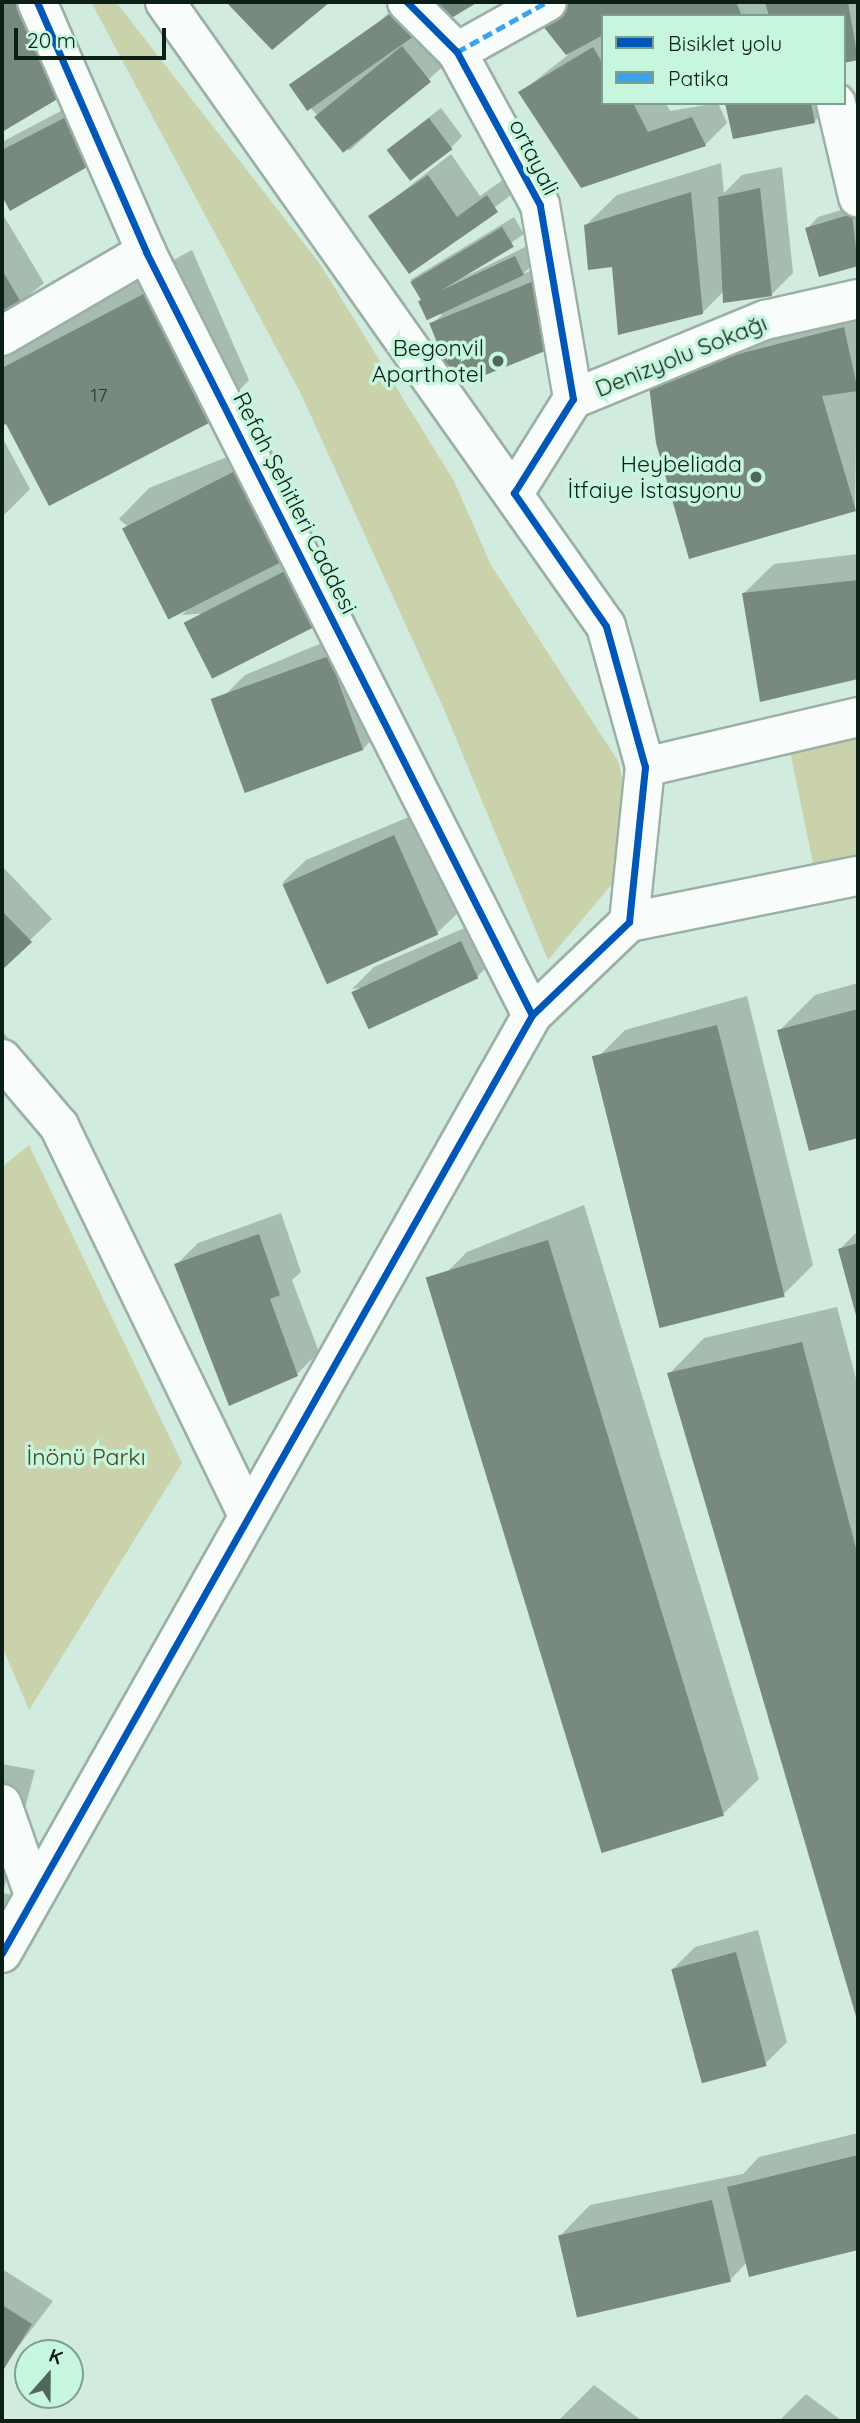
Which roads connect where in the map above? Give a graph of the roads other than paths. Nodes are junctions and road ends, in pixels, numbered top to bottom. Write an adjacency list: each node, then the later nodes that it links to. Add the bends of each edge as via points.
1 (37, 2): 8 (street, Refah Şehitleri Caddesi)
2 (165, 2): 12 (street)
3 (407, 2): 5 (street, ortayali)
4 (547, 2): 5 (street)
5 (457, 52): 11 (street, ortayali, via 540,205)
6 (836, 105): 7 (street)
7 (858, 197)
8 (146, 252): 10 (street); 17 (street, Refah Şehitleri Caddesi)
9 (858, 299): 11 (street, Denizyolu Sokağı, via 765,320)
10 (2, 336)
11 (573, 399): 12 (street, Denizyolu Sokağı)
12 (514, 493): 14 (street, via 606,626)
13 (858, 717): 14 (street)
14 (645, 767): 16 (street)
15 (858, 876): 16 (street)
16 (629, 922): 17 (street)
17 (532, 1015): 19 (street)
18 (2, 1059): 19 (street, via 59,1126)
19 (248, 1516): 21 (street)
20 (2, 1804): 21 (street)
21 (34, 1895): 22 (street)
22 (2, 1953)

